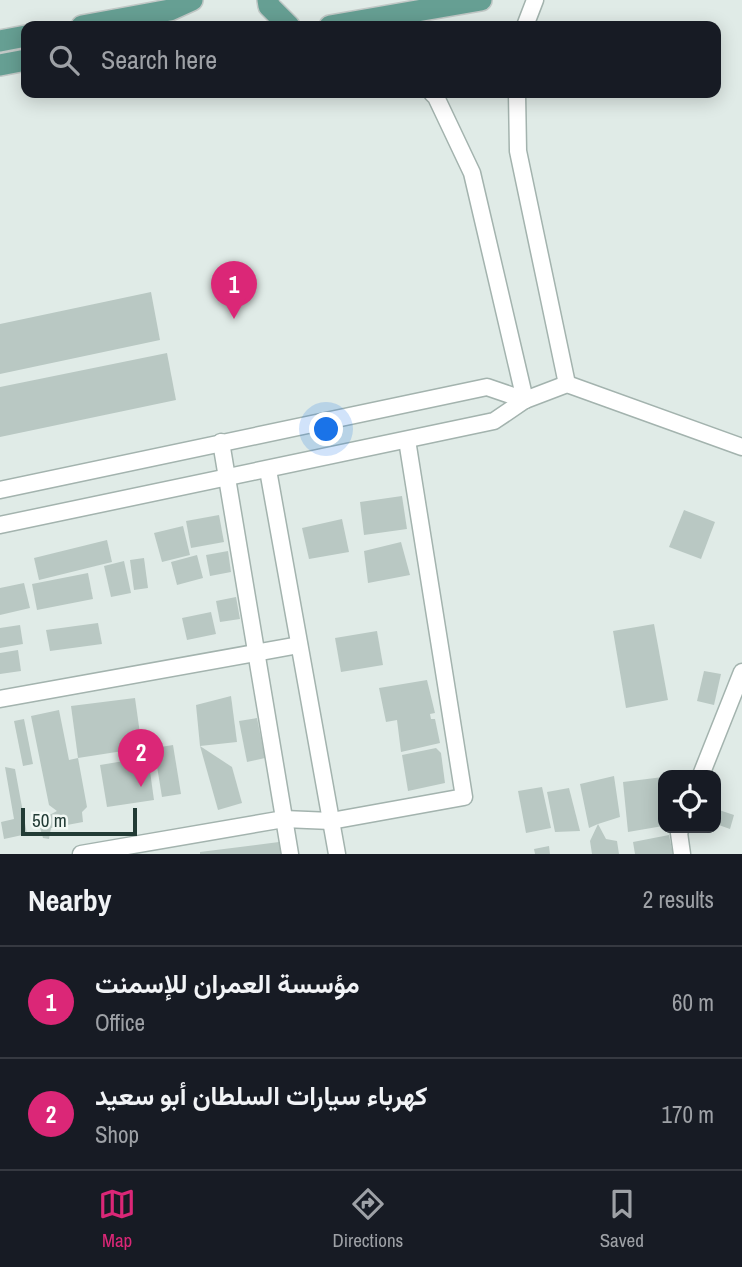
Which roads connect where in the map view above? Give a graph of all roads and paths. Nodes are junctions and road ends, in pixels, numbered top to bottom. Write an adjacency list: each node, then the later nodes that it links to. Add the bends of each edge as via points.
1 (192, 0): 5 (main road, via 170,10)
2 (268, 0): 6 (main road)
3 (481, 0): 7 (main road)
4 (535, 0): 8 (street)
5 (110, 21)
6 (284, 21)
7 (372, 21)
8 (527, 21)
9 (21, 37): 10 (main road)
10 (0, 41)
11 (21, 61): 12 (main road)
12 (0, 65)
13 (436, 98): 16 (street, via 472,173)
14 (517, 98): 15 (street, via 518,151)
15 (566, 384): 16 (street); 19 (street)
16 (525, 400): 17 (street, via 494,421); 18 (street, via 487,387)
17 (407, 440): 20 (street); 30 (street, via 464,797)
18 (221, 442): 21 (street); 22 (street)
19 (742, 447)
20 (268, 470): 21 (street); 24 (street)
21 (227, 478): 23 (street); 25 (street)
22 (0, 491)
23 (0, 525)
24 (299, 645): 25 (street); 30 (street)
25 (256, 653): 27 (street); 29 (street)
26 (742, 673): 28 (street)
27 (0, 699)
28 (703, 770)
29 (284, 819): 30 (street); 32 (street); 33 (street)
30 (331, 821): 34 (street)
31 (679, 833): 35 (street)
32 (81, 854)
33 (290, 854)
34 (337, 854)
35 (682, 854)

